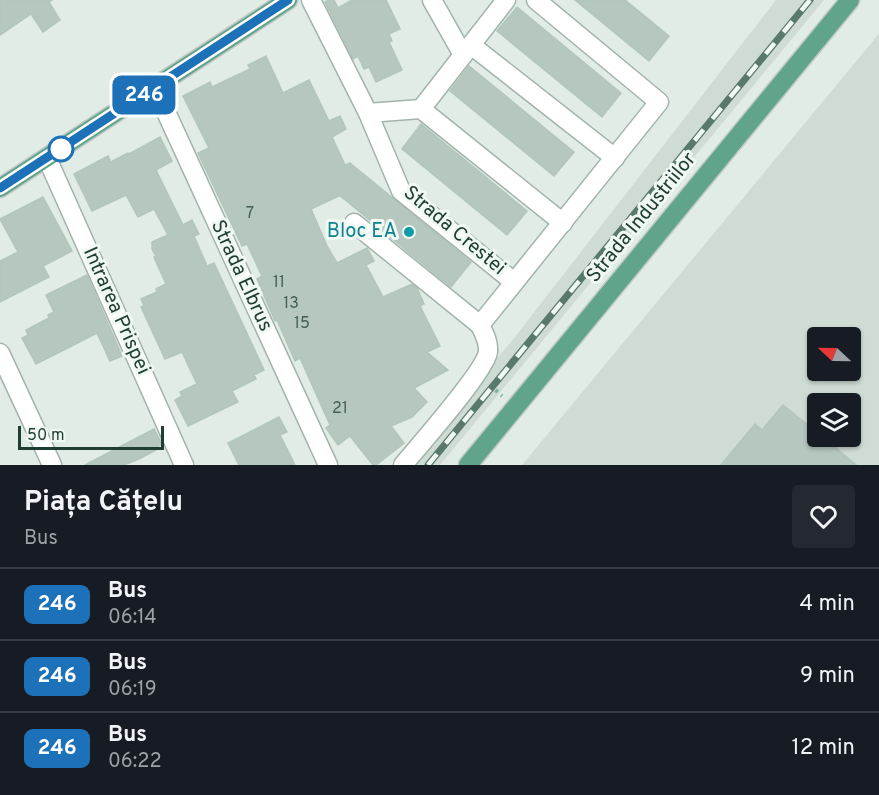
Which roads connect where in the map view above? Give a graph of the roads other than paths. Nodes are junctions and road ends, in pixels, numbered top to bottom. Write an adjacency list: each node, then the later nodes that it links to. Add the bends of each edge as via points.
1 (288, 0): 8 (main road)
2 (311, 0): 10 (street, Strada Crestei)
3 (432, 0): 7 (street)
4 (506, 0): 7 (street)
5 (536, 0): 12 (street, via 659,102)
6 (850, 0): 23 (main road, Strada Industriilor)
7 (467, 50): 9 (street); 12 (street)
8 (155, 88): 11 (main road); 21 (street, Strada Elbrus)
9 (421, 109): 10 (street); 15 (street)
10 (368, 113): 16 (street, Strada Crestei, via 401,191)
11 (47, 158): 13 (main road); 20 (street, Intrarea Prispei)
12 (615, 158): 15 (street)
13 (0, 188)
14 (354, 223): 17 (street)
15 (563, 223): 16 (street)
16 (514, 282): 17 (street)
17 (480, 325): 22 (street, via 487,340 485,360)
18 (0, 353): 19 (street)
19 (52, 465)
20 (184, 465)
21 (328, 465)
22 (403, 465)
23 (468, 465)

